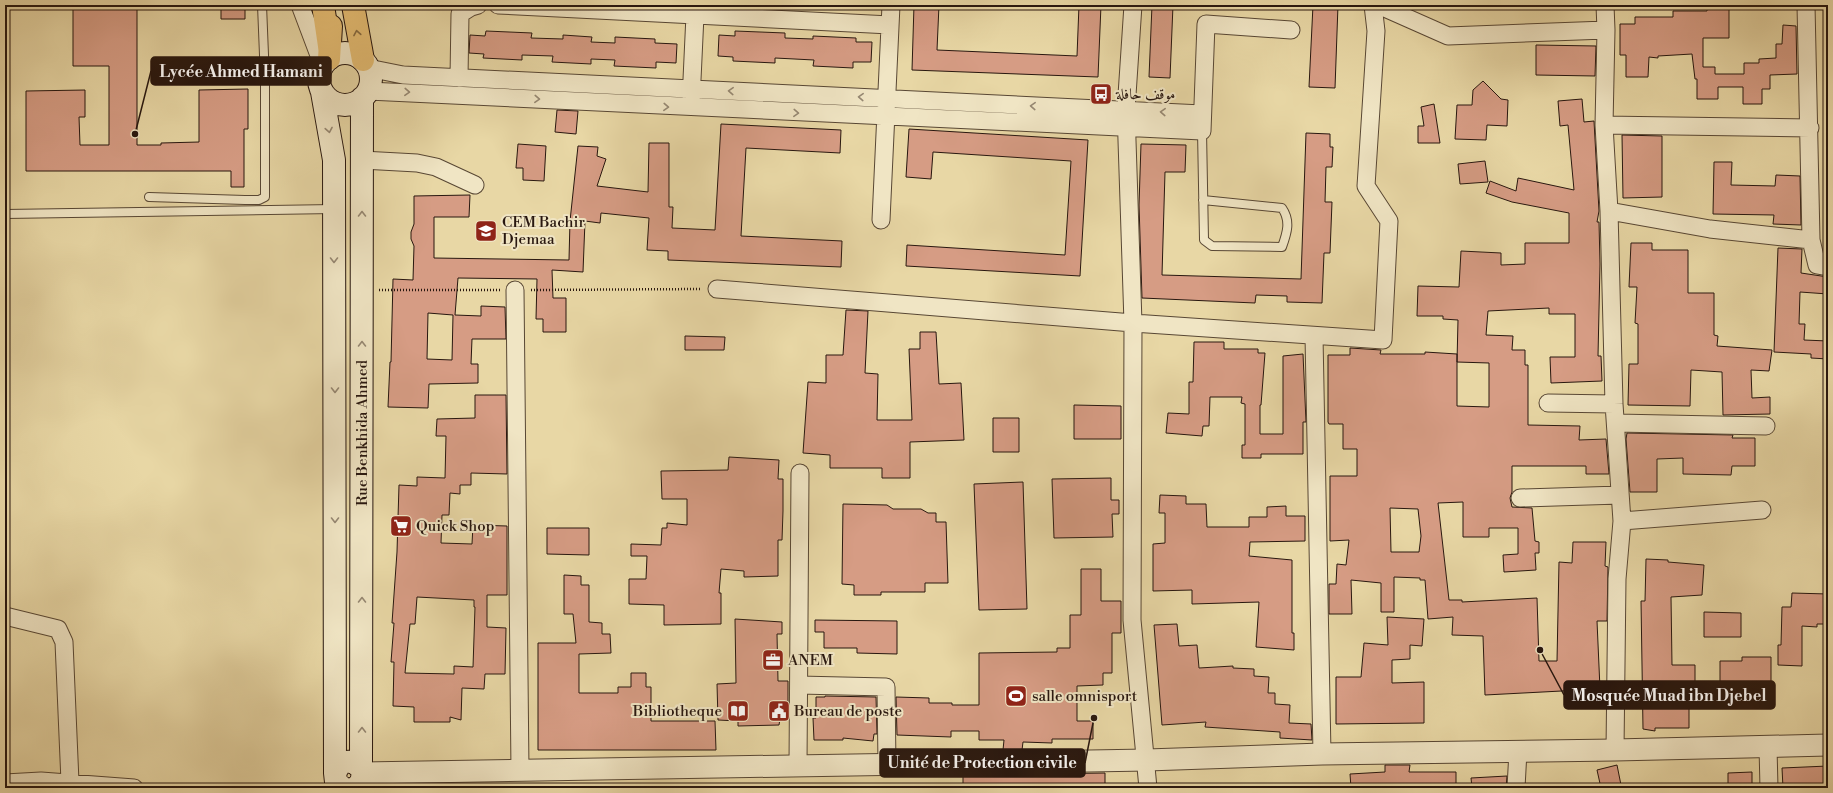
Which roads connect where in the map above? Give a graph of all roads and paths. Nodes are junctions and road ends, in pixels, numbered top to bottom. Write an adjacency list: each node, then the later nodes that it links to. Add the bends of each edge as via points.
1 (262, 5): 22 (lane)
2 (300, 5): 19 (street)
3 (323, 5): 19 (highway)
4 (331, 5): 19 (highway, via 332,24)
5 (353, 5): 18 (highway, one-way to 5)
6 (478, 5): 20 (street, via 460,14)
7 (498, 5): 14 (street)
8 (891, 5): 15 (street)
9 (1133, 5): 27 (street)
10 (1373, 5): 48 (street, via 1376,31 1366,186 1389,221 1383,340)
11 (1378, 5): 17 (street, via 1448,36)
12 (1605, 5): 17 (street)
13 (1806, 5): 32 (street)
14 (695, 15): 15 (street); 23 (street)
15 (890, 25): 25 (street)
16 (1291, 30): 28 (street, via 1206,24)
17 (1606, 30): 30 (street)
18 (365, 64): 19 (main road, via 355,55 346,53 336,55); 20 (street, via 403,75); 24 (main road, via 370,83)
19 (324, 68): 22 (lane); 24 (main road, via 328,99 345,105 355,103); 38 (main road, one-way to 38, via 334,160)
20 (459, 78): 23 (street)
21 (248, 80): 22 (lane)
22 (265, 80): 36 (lane, via 265,197 259,200 245,200)
23 (693, 89): 25 (street, one-way to 23); 26 (street)
24 (365, 95): 26 (street, one-way to 26); 34 (main road, Rue Benkhida Ahmed)
25 (887, 99): 27 (street, one-way to 25); 29 (street)
26 (690, 108): 29 (street, one-way to 29)
27 (1126, 110): 28 (street, one-way to 27); 31 (street)
28 (1202, 114): 33 (street)
29 (887, 117): 31 (street); 41 (street)
30 (1604, 125): 32 (street); 39 (street)
31 (1126, 128): 33 (street); 47 (street)
32 (1810, 128): 42 (street)
33 (1202, 131): 37 (lane)
34 (362, 160): 35 (street, via 417,163 436,167); 45 (main road, Rue Benkhida Ahmed, one-way to 34)
35 (475, 185)
36 (149, 196)
37 (1203, 200): 37 (lane, via 1204,240 1212,246 1282,247 1288,216 1282,208)
38 (334, 209): 40 (lane); 69 (main road, one-way to 69)
39 (1609, 211): 42 (street, via 1710,229); 50 (street)
40 (5, 214)
41 (881, 220)
42 (1811, 240): 43 (street, via 1818,266)
43 (1828, 267)
44 (717, 289): 46 (path); 47 (street)
45 (362, 290): 46 (path); 69 (main road, Rue Benkhida Ahmed, one-way to 45)
46 (515, 290): 68 (street)
47 (1133, 323): 48 (street); 65 (street, via 1132,620)
48 (1314, 336): 64 (street)
49 (1548, 403): 50 (street)
50 (1614, 404): 51 (street)
51 (1616, 422): 52 (street); 54 (street)
52 (1766, 426)
53 (800, 473): 59 (street)
54 (1620, 494): 55 (street); 57 (street)
55 (1520, 498)
56 (1762, 510): 57 (street)
57 (1622, 521): 62 (street, via 1617,579)
58 (5, 616): 70 (street, via 58,629 64,642)
59 (799, 685): 66 (street, via 886,687); 67 (street)
60 (1828, 745): 61 (street)
61 (1768, 747): 62 (street); 76 (street)
62 (1615, 750): 63 (street)
63 (1518, 751): 64 (street); 75 (street)
64 (1322, 754): 65 (street)
65 (1147, 760): 66 (street); 74 (street)
66 (887, 765): 67 (street)
67 (798, 766): 68 (street)
68 (520, 771): 69 (street)
69 (350, 781)
70 (70, 782): 72 (street); 73 (street)
71 (5, 783): 72 (street)
72 (41, 784)
73 (134, 788)
74 (1148, 788)
75 (1516, 788)
76 (1769, 788)

